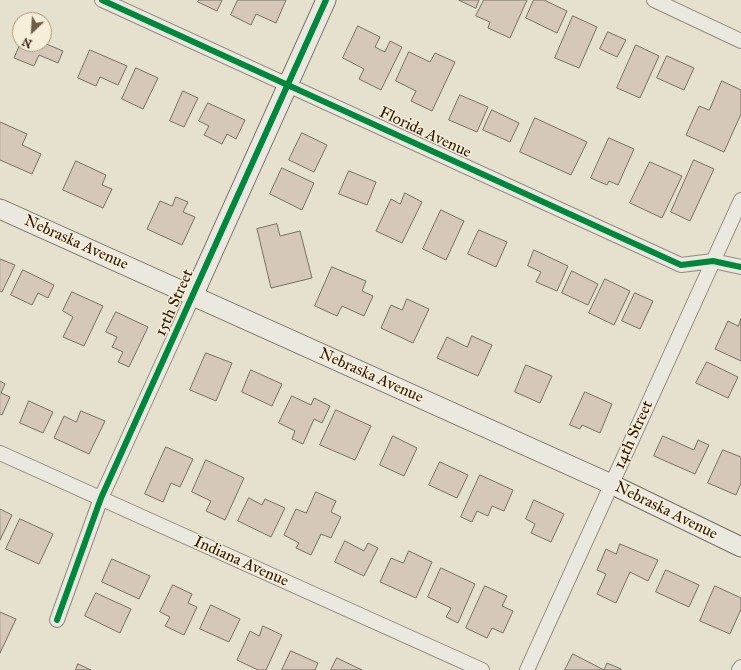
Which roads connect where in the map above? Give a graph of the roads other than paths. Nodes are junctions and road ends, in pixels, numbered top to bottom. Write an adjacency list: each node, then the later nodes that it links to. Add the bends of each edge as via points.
1 (102, 0): 5 (street, Florida Avenue)
2 (326, 0): 5 (main road, 15th Street)
3 (654, 0): 4 (street)
4 (741, 41)
5 (287, 84): 8 (street, Florida Avenue, via 681,265); 10 (main road, 15th Street)
6 (741, 200): 8 (street, 14th Street)
7 (0, 209): 10 (main road, Nebraska Avenue)
8 (712, 261): 9 (street, Florida Avenue); 12 (street, 14th Street)
9 (741, 267)
10 (193, 296): 12 (main road, Nebraska Avenue); 13 (street, 15th Street)
11 (0, 453): 13 (street, Indiana Avenue)
12 (611, 484): 14 (main road, Nebraska Avenue); 18 (street, 14th Street)
13 (101, 498): 15 (street, 15th Street); 17 (street, Indiana Avenue)
14 (741, 547)
15 (57, 620)
16 (741, 667): 19 (street)
17 (482, 670)
18 (527, 670)
19 (739, 670)

